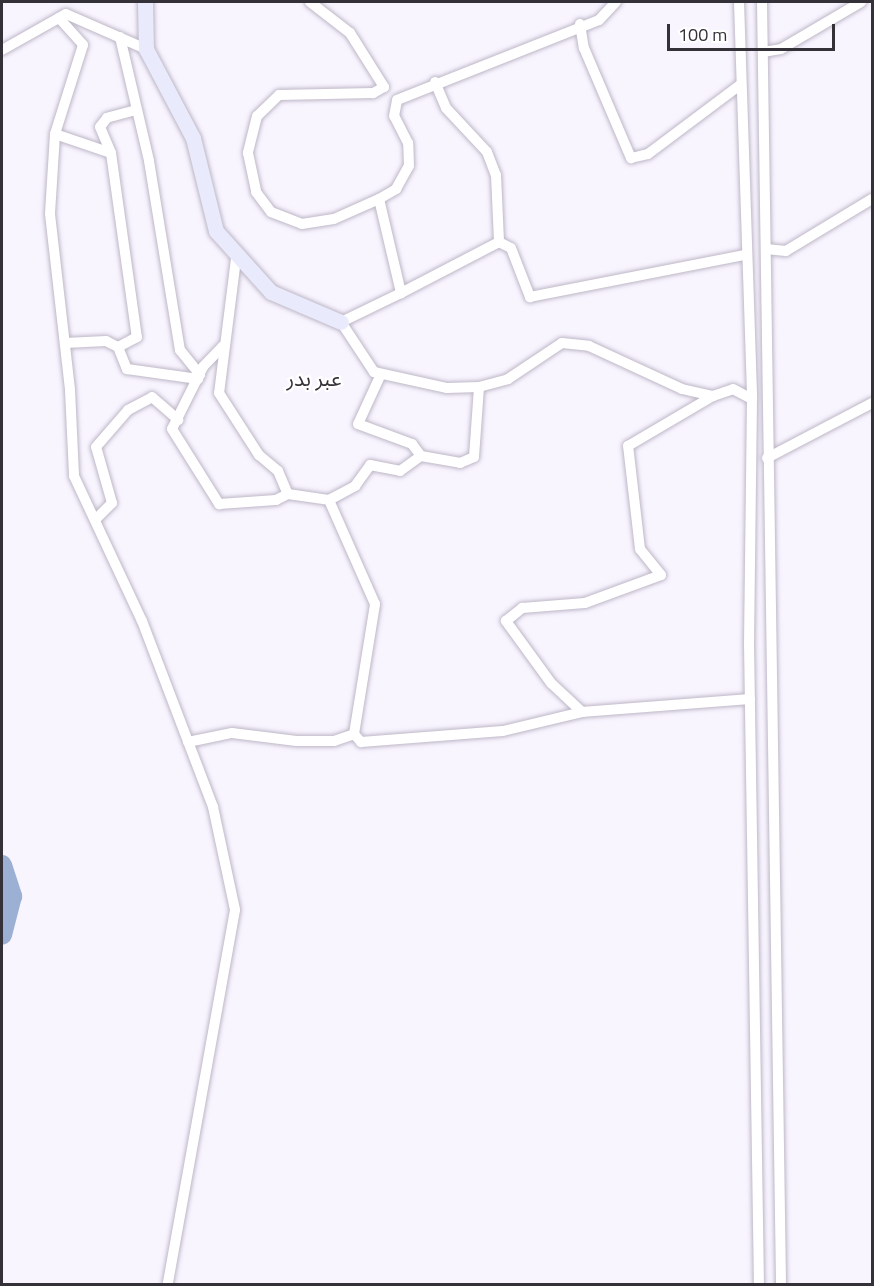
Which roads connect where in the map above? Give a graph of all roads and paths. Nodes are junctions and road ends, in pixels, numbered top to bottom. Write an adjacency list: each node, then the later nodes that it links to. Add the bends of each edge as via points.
1 (145, 2): 10 (street)
2 (310, 2): 18 (street, via 350,33 384,87 373,93 279,95 269,102 257,116 248,153 256,192 271,212 302,224 334,219)
3 (616, 2): 8 (street, via 599,20)
4 (739, 2): 14 (street)
5 (762, 2): 12 (street)
6 (861, 2): 12 (street, via 781,49)
7 (59, 18): 9 (street, via 66,14); 11 (street); 16 (street, via 83,45)
8 (580, 24): 13 (street); 14 (street, via 584,48 631,158 648,154)
9 (120, 38): 10 (street); 15 (street)
10 (146, 49): 23 (street, via 193,138 216,231)
11 (2, 50)
12 (763, 52): 21 (street)
13 (435, 82): 18 (street, via 397,100 394,116 408,143 409,166 396,189); 20 (street, via 446,108 486,152 496,175)
14 (740, 85): 22 (street)
15 (136, 110): 17 (street, via 102,120); 30 (street, via 180,350)
16 (55, 134): 17 (street); 26 (street, via 51,249)
17 (111, 153): 28 (street, via 137,338)
18 (380, 199): 24 (street)
19 (873, 200): 21 (street, via 786,252)
20 (499, 242): 22 (street, via 511,248 530,297); 24 (street)
21 (766, 249): 37 (street)
22 (744, 255): 33 (street)
23 (236, 259): 25 (street, via 271,292); 27 (street)
24 (401, 293): 25 (street)
25 (341, 322): 29 (street, via 374,372)
26 (65, 343): 28 (street, via 106,341); 40 (street, via 74,476)
27 (223, 346): 30 (street); 38 (street, via 219,393 259,454 278,471)
28 (118, 347): 30 (street, via 126,369)
29 (381, 374): 31 (street, via 447,388); 36 (street, via 358,424 405,441)
30 (199, 377): 35 (street)
31 (479, 387): 32 (street, via 508,379 562,343 589,346 682,389); 36 (street, via 474,457 460,464)
32 (713, 396): 33 (street, via 733,390); 42 (street, via 628,446 640,549 661,575 585,603 522,608 506,621 551,683)
33 (752, 399): 41 (street)
34 (873, 403): 37 (street)
35 (178, 420): 38 (street, via 172,429 219,504 276,500); 40 (street, via 152,397 128,410 96,447 112,503)
36 (421, 456): 39 (street, via 400,471 370,465 355,486)
37 (767, 458): 47 (street)
38 (288, 494): 39 (street)
39 (329, 501): 43 (street, via 375,604)
40 (95, 520): 44 (street)
41 (750, 699): 42 (street); 46 (street)
42 (582, 712): 43 (street, via 502,731 361,742)
43 (354, 734): 44 (street, via 334,741 297,741 232,733)
44 (188, 742): 45 (street, via 213,807 235,910)
45 (168, 1284)
46 (759, 1284)
47 (781, 1284)

